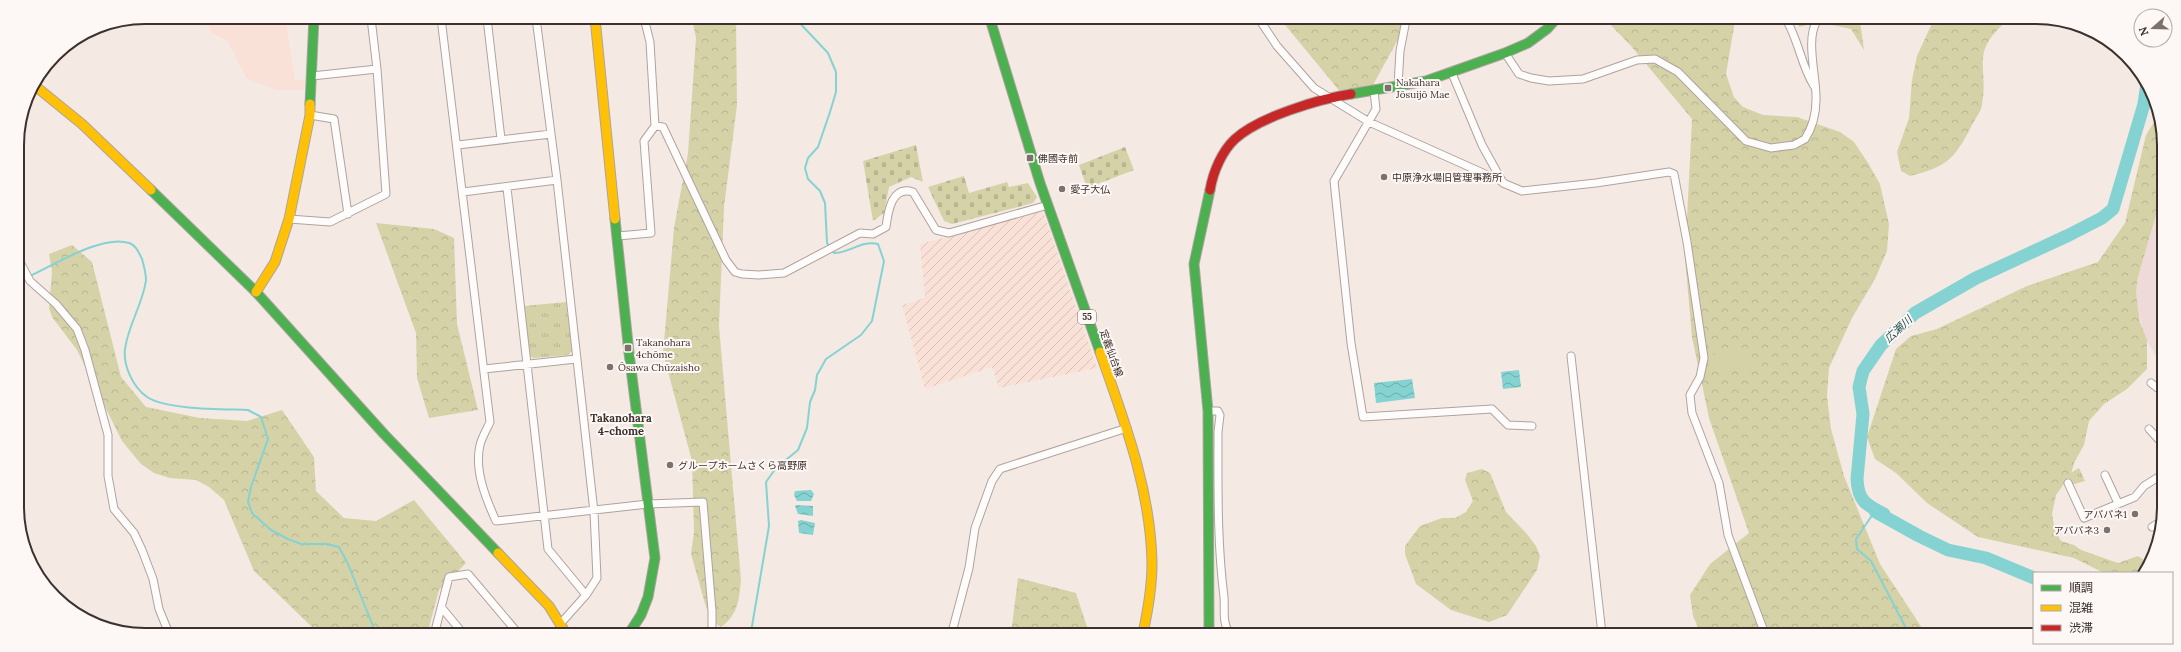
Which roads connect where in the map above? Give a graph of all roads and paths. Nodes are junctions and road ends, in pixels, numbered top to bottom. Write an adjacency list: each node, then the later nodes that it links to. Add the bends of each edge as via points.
1 (314, 24): 17 (street)
2 (372, 24): 15 (street)
3 (442, 24): 28 (street)
4 (488, 24): 27 (street)
5 (537, 24): 26 (street)
6 (596, 24): 36 (street)
7 (646, 24): 25 (street, via 650,42)
8 (992, 24): 33 (street, 定義仙台線 / 55)
9 (1262, 24): 22 (street, via 1314,88)
10 (1405, 24): 18 (street, via 1400,51)
11 (1551, 24): 14 (street, via 1528,43)
12 (1789, 24): 20 (street, via 1794,32 1806,72)
13 (1816, 24): 20 (street, via 1812,34)
14 (1505, 53): 16 (street); 20 (street, via 1519,74 1549,81 1583,79 1644,58 1659,60 1678,72 1742,137 1750,143 1764,147 1788,147 1805,139 1813,118)
15 (377, 69): 17 (street); 34 (street, via 386,194)
16 (1451, 71): 18 (street, via 1426,81); 30 (street, via 1482,146)
17 (312, 76): 23 (street)
18 (1398, 86): 21 (street)
19 (38, 88): 38 (street, via 82,124)
20 (1815, 88)
21 (1374, 91): 22 (street); 24 (street, via 1376,109)
22 (1331, 97): 24 (street); 45 (street, via 1247,130 1227,148 1212,178 1194,264)
23 (310, 115): 34 (street, via 334,119); 35 (street)
24 (1369, 122): 30 (street); 46 (street, via 1334,181 1363,417 1492,409 1508,425)
25 (655, 126): 33 (street, via 663,127 720,248 735,272 759,275 784,273 860,234 873,234 886,227 895,196 906,189 913,192 936,230 949,233); 36 (street, via 644,141 651,233)
26 (551, 134): 27 (street); 29 (street)
27 (501, 139): 28 (street)
28 (458, 145): 32 (street)
29 (557, 180): 31 (street); 40 (street)
30 (1503, 182): 73 (street, via 1522,191 1669,172 1674,174 1704,358 1700,377 1690,395 1692,413 1719,483 1728,535)
31 (507, 188): 32 (street); 41 (street)
32 (463, 192): 42 (street)
33 (1048, 205): 47 (street, 定義仙台線 / 55)
34 (348, 214): 35 (street, via 330,222)
35 (290, 219): 38 (street, via 275,262)
36 (618, 236): 54 (street, via 629,353)
37 (24, 270): 62 (street, via 77,329 108,435 108,476 114,509 134,533 142,550)
38 (256, 292): 61 (street, via 384,434 549,606)
39 (1571, 356): 72 (street)
40 (576, 359): 41 (street); 55 (street)
41 (527, 363): 42 (street); 56 (street)
42 (484, 369): 56 (street, via 490,422 480,445 480,479 484,496 496,521)
43 (2151, 383): 44 (street)
44 (2157, 388)
45 (1208, 411): 70 (street); 71 (street, via 1218,411 1220,415 1218,543 1224,617)
46 (1532, 426)
47 (1127, 428): 68 (street, via 1000,469 992,481 975,528 969,568); 69 (street, 定義仙台線 / 55, via 1142,482 1151,542 1150,593)
48 (2149, 429): 49 (street)
49 (2157, 438)
50 (2105, 475): 53 (street)
51 (2157, 478): 53 (street, via 2144,486 2135,497)
52 (2068, 483): 53 (street, via 2084,518 2106,511)
53 (2118, 503)
54 (648, 504): 55 (street); 66 (street, via 655,558 646,608); 67 (street, via 703,502)
55 (594, 512): 56 (street); 59 (street, via 597,578)
56 (545, 517): 59 (street, via 548,549)
57 (2156, 525): 58 (street)
58 (2152, 527)
59 (586, 595): 61 (street)
60 (442, 608): 63 (street); 64 (street); 65 (street, via 449,577 468,574)
61 (563, 627)
62 (167, 628)
63 (436, 628)
64 (459, 628)
65 (514, 628)
66 (633, 628)
67 (712, 628)
68 (953, 628)
69 (1144, 628)
70 (1209, 628)
71 (1227, 628)
72 (1601, 628)
73 (1763, 628)

